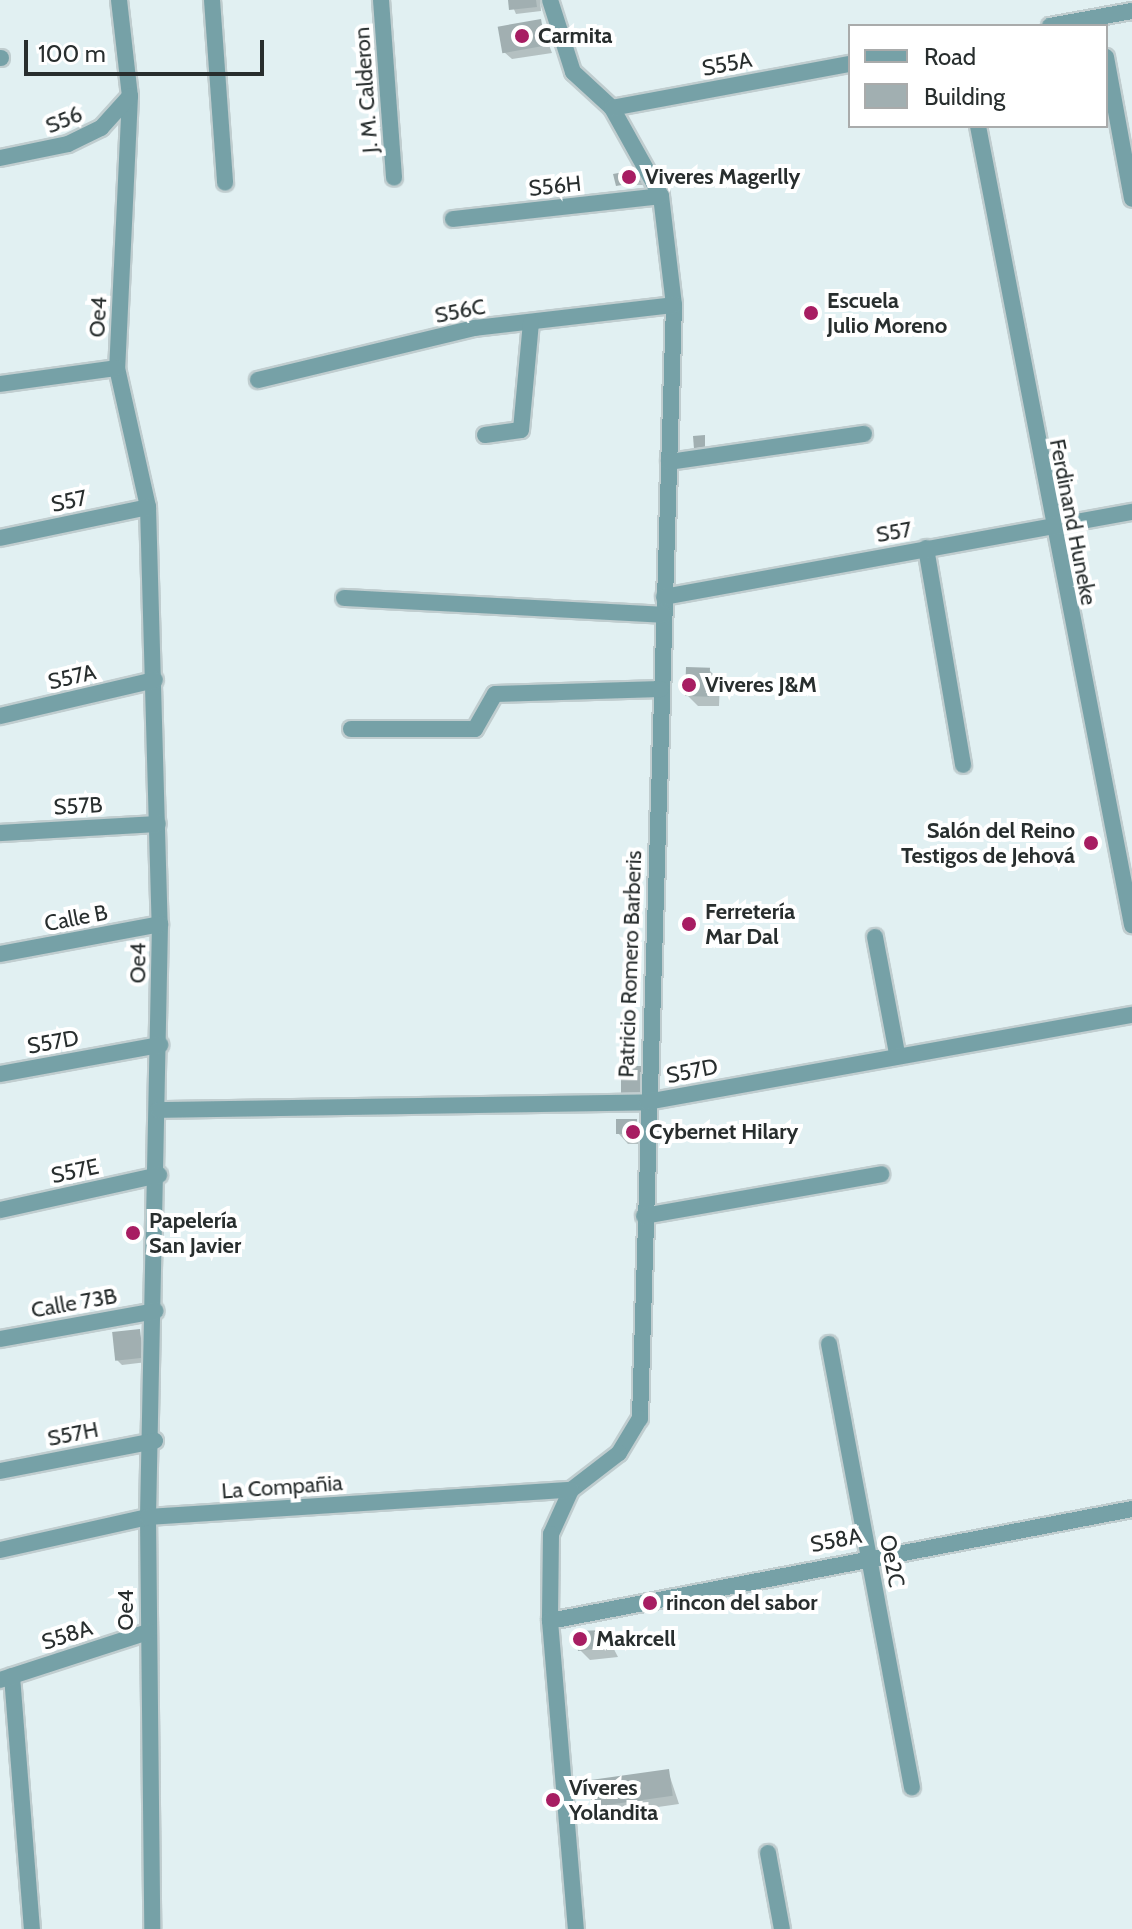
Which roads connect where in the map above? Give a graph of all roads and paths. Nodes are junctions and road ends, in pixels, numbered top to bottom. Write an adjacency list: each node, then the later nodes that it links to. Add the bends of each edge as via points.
1 (119, 0): 10 (street, Oe4)
2 (212, 0): 15 (street)
3 (381, 0): 14 (street, J. M. Calderon)
4 (550, 0): 11 (street, Patricio Romero Barberis, via 573,72)
5 (1132, 11): 6 (street)
6 (1100, 21): 7 (street)
7 (1070, 24)
8 (848, 64): 11 (street, S55A)
9 (1108, 68): 17 (street)
10 (130, 96): 13 (street, S56, via 101,128 68,144); 21 (street, Oe4)
11 (612, 108): 16 (street, Patricio Romero Barberis)
12 (978, 128): 29 (street, Ferdinand Huneke)
13 (0, 158)
14 (394, 178)
15 (225, 183)
16 (661, 196): 18 (street, S56H); 19 (street, Patricio Romero Barberis)
17 (1132, 199)
18 (453, 219)
19 (674, 305): 20 (street, S56C); 26 (street, Patricio Romero Barberis)
20 (531, 322): 22 (street, S56C); 25 (street, via 521,430)
21 (117, 368): 23 (street); 27 (street, Oe4)
22 (258, 380)
23 (0, 384)
24 (864, 434): 26 (street)
25 (485, 435)
26 (669, 462): 32 (street, Patricio Romero Barberis)
27 (148, 507): 30 (street, S57); 35 (street, Oe4)
28 (1132, 512): 29 (street, S57)
29 (1051, 526): 31 (street, S57); 43 (street, Ferdinand Huneke)
30 (0, 538)
31 (926, 548): 32 (street, S57); 39 (street)
32 (664, 597): 34 (street, Patricio Romero Barberis)
33 (344, 598): 34 (street)
34 (664, 615): 36 (street, Patricio Romero Barberis)
35 (155, 680): 37 (street, S57A); 40 (street, Oe4)
36 (661, 689): 38 (street, via 495,694 475,729); 50 (street, Patricio Romero Barberis)
37 (0, 716)
38 (351, 729)
39 (963, 765)
40 (158, 824): 41 (street, S57B); 42 (street, Oe4)
41 (0, 833)
42 (160, 924): 45 (street, Calle B); 47 (street, Oe4)
43 (1132, 925)
44 (875, 937): 48 (street)
45 (0, 954)
46 (1132, 1015): 48 (street, S57D)
47 (160, 1045): 49 (street, S57D); 51 (street, Oe4)
48 (897, 1053): 50 (street, S57D)
49 (0, 1074)
50 (647, 1102): 51 (street, S57D); 55 (street, Patricio Romero Barberis)
51 (159, 1110): 53 (street, Oe4)
52 (881, 1174): 55 (street)
53 (159, 1175): 54 (street, S57E); 56 (street, Oe4)
54 (0, 1210)
55 (644, 1216): 61 (street, Patricio Romero Barberis, via 640,1418 619,1453)
56 (156, 1311): 57 (street, Calle 73B); 59 (street, Oe4)
57 (0, 1339)
58 (829, 1344): 65 (street, Oe2C)
59 (155, 1441): 60 (street, S57H); 63 (street, Oe4)
60 (0, 1471)
61 (571, 1490): 63 (street, La Compañia); 66 (street, Patricio Romero Barberis, via 551,1534)
62 (1132, 1509): 65 (street, S58A)
63 (148, 1517): 64 (street, La Compañia); 67 (street, Oe4)
64 (0, 1550)
65 (869, 1556): 66 (street, S58A); 69 (street, Oe2C)
66 (550, 1621): 73 (street, Patricio Romero Barberis)
67 (148, 1632): 68 (street, S58A); 72 (street, Oe4)
68 (6, 1678): 71 (street)
69 (912, 1787)
70 (768, 1853): 74 (street)
71 (32, 1929)
72 (152, 1929)
73 (576, 1929)
74 (782, 1929)

